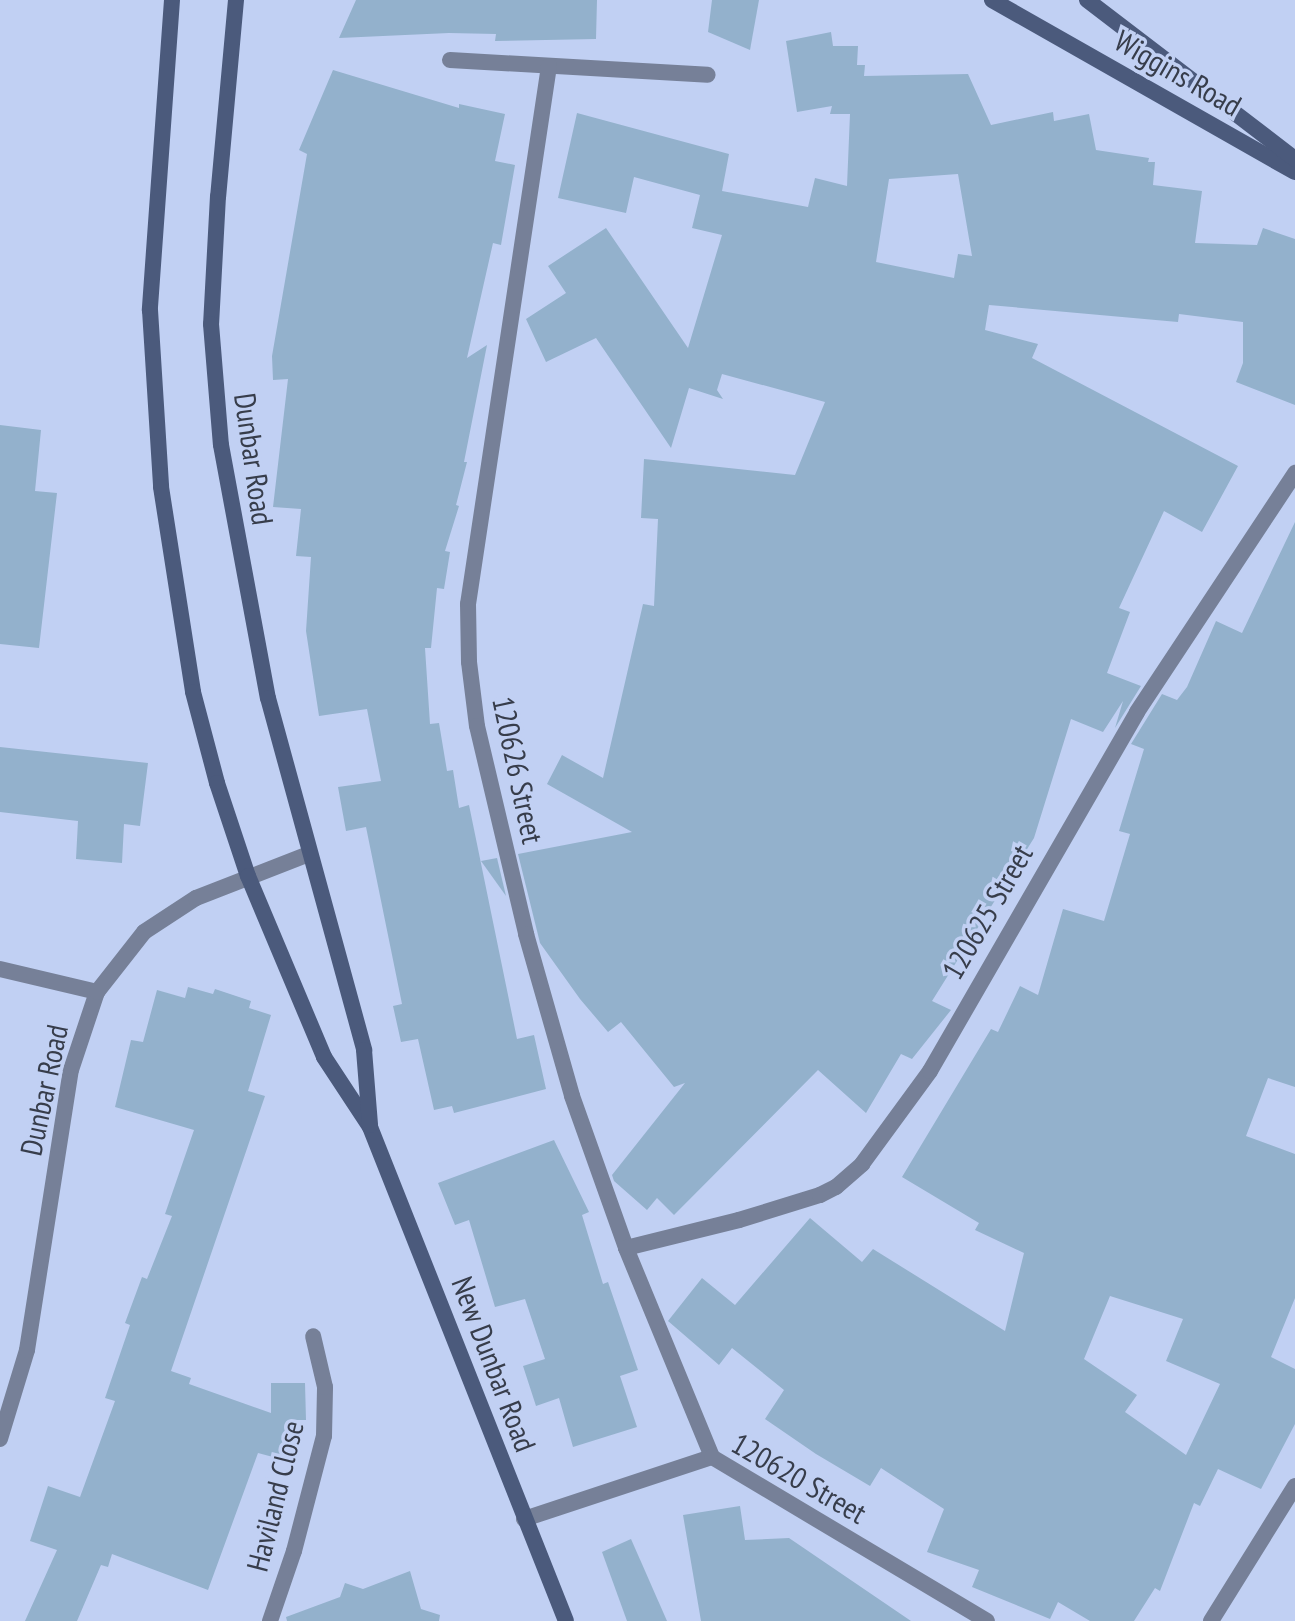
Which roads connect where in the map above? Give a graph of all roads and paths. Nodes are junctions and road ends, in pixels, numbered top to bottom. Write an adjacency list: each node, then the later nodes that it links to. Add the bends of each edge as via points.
1 (172, 0): 12 (street, via 150,310 161,487 193,692)
2 (992, 0): 9 (street, Wiggins Road)
3 (1087, 0): 8 (street, Wiggins Road)
4 (237, 2): 11 (street, Dunbar Road, via 211,324 221,445 268,698)
5 (450, 60): 6 (street)
6 (549, 66): 7 (street); 16 (street, 120626 Street, via 468,604 469,662 477,726 526,934 572,1096)
7 (708, 75)
8 (1295, 159)
9 (1295, 172)
10 (1295, 473): 16 (street, 120625 Street, via 1137,712 930,1071 862,1164 820,1195)
11 (309, 854): 12 (street, Dunbar Road); 15 (street, New Dunbar Road, via 364,1050)
12 (248, 876): 14 (street, Dunbar Road, via 196,898 144,932); 15 (street, New Dunbar Road, via 324,1057)
13 (0, 969): 14 (street)
14 (97, 992): 18 (street, Dunbar Road, via 71,1070 27,1350)
15 (370, 1127): 21 (street, New Dunbar Road)
16 (626, 1248): 19 (street, 120626 Street)
17 (313, 1336): 22 (street, Haviland Close, via 325,1387 324,1436)
18 (0, 1439)
19 (712, 1457): 21 (street, 120620 Street); 24 (street, 120620 Street)
20 (1295, 1486): 25 (street)
21 (524, 1519): 23 (street, New Dunbar Road)
22 (270, 1621)
23 (566, 1621)
24 (987, 1621)
25 (1211, 1621)

